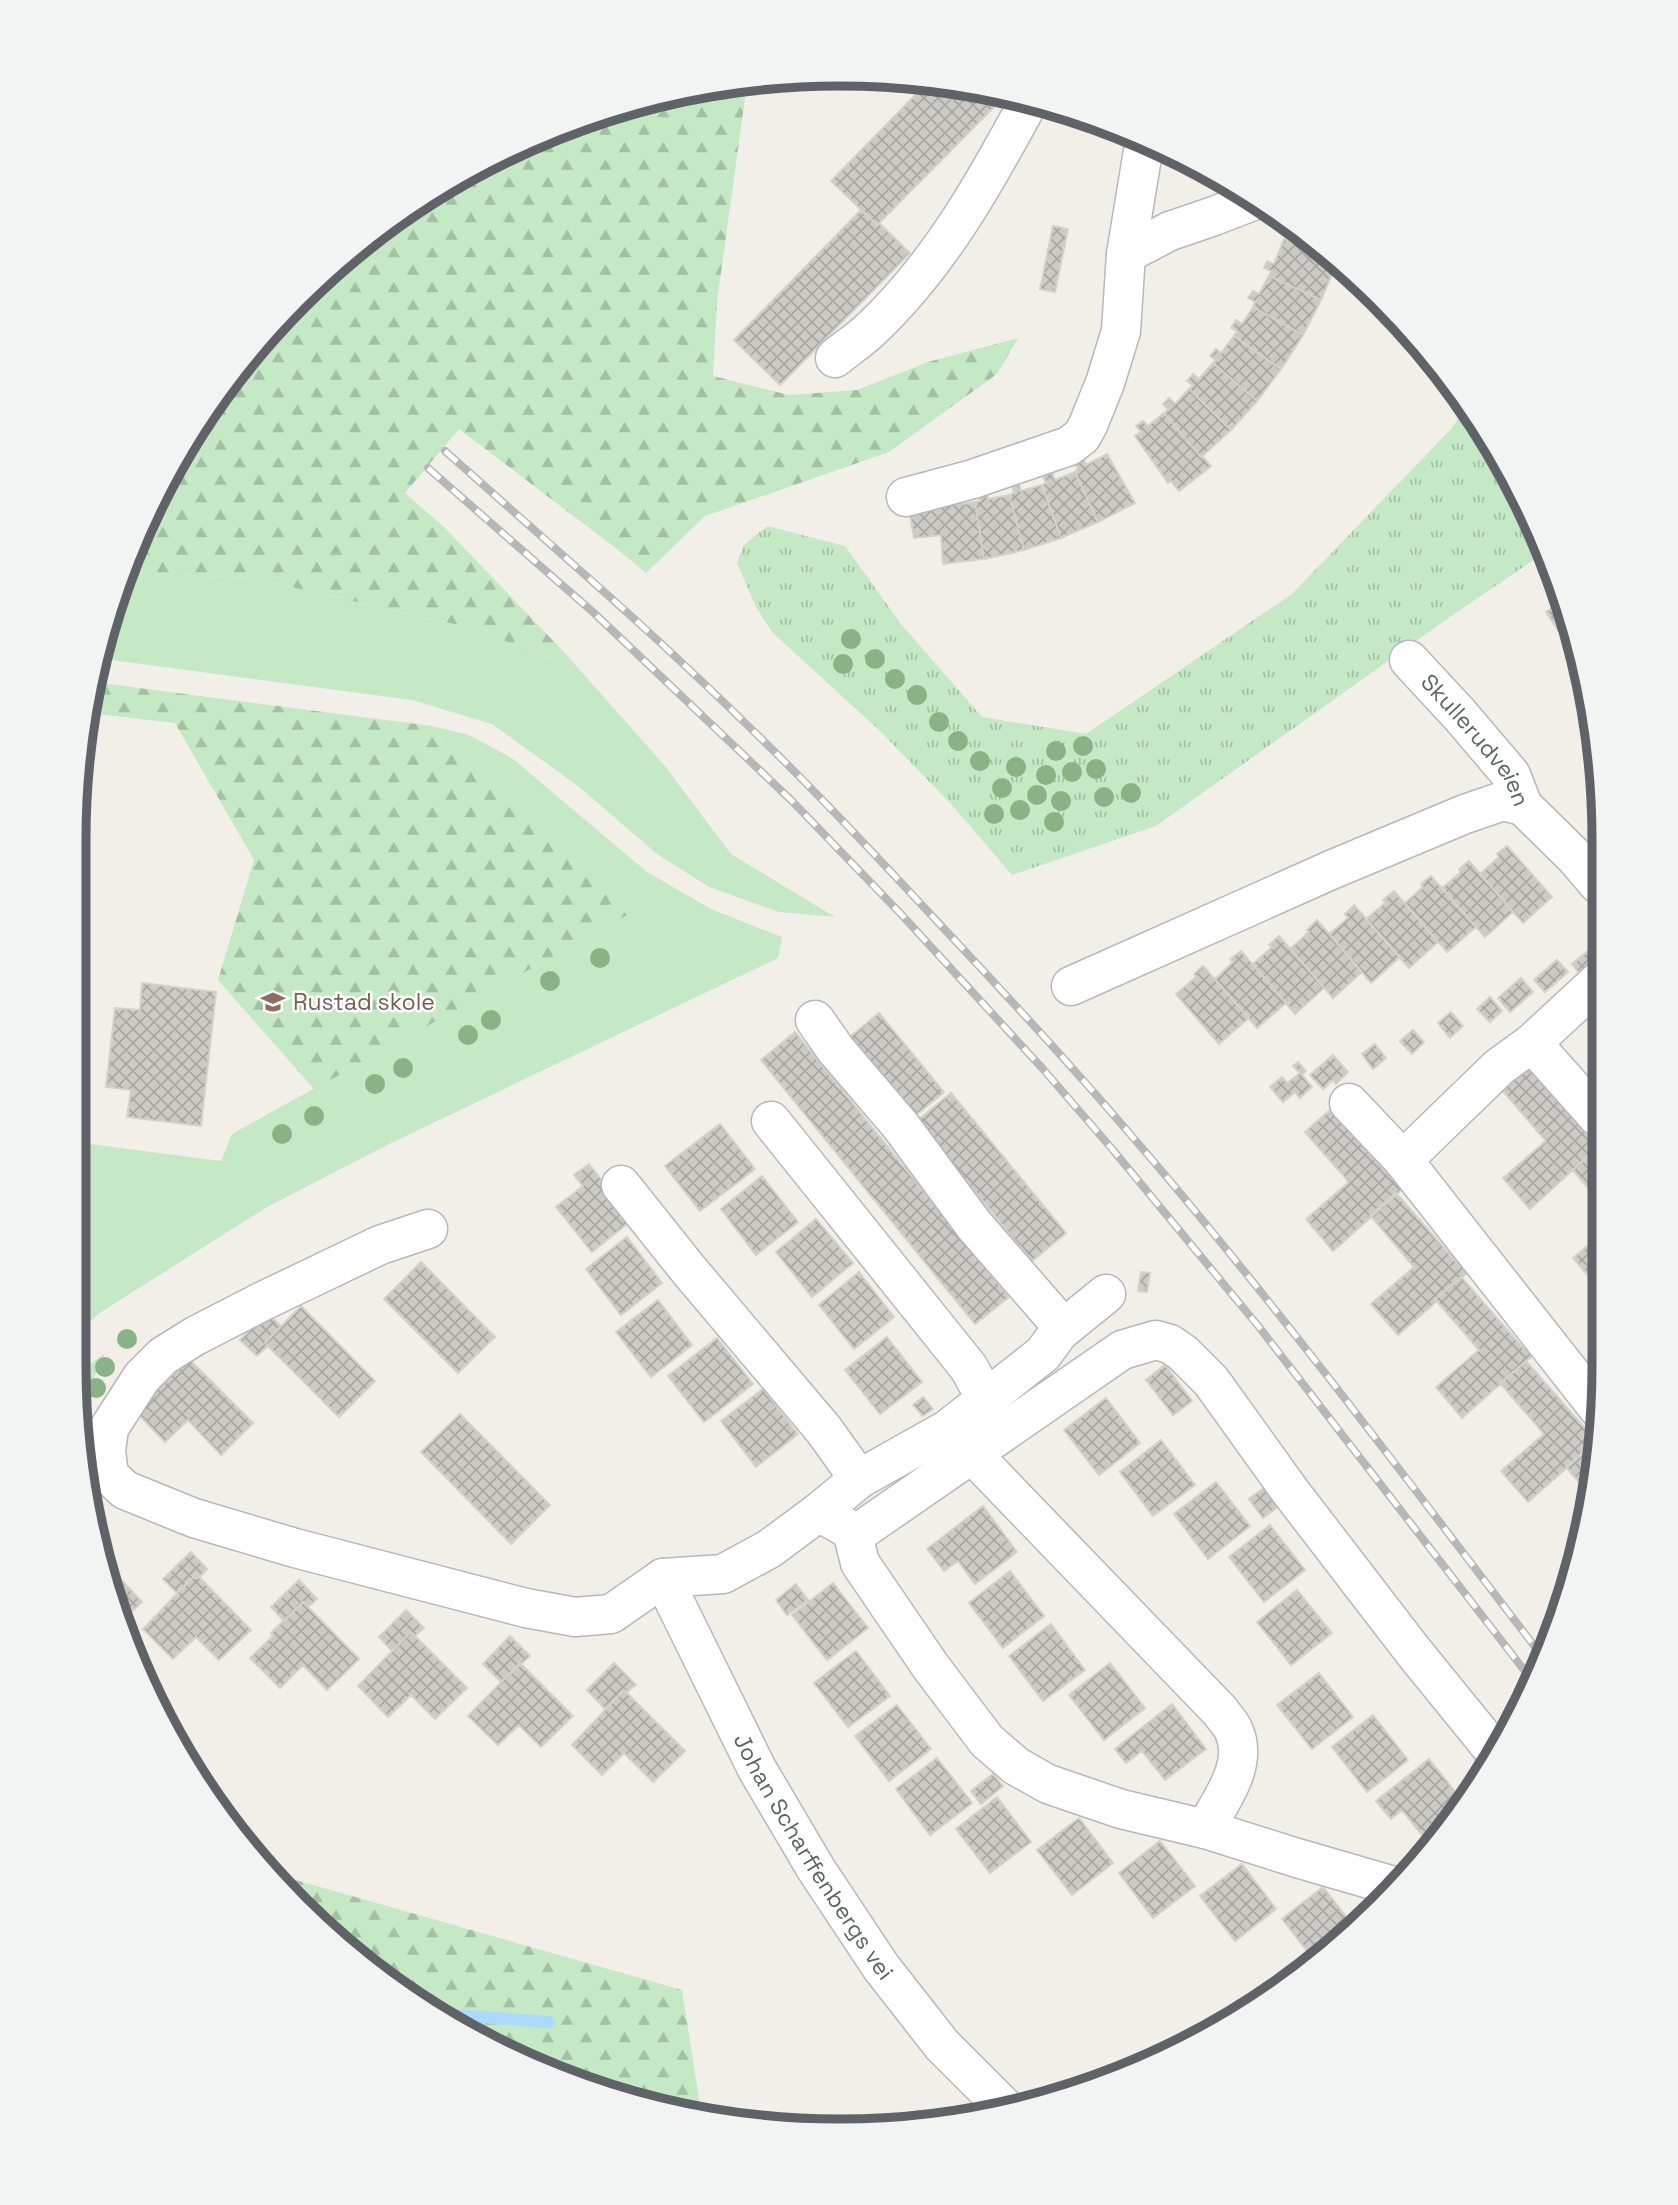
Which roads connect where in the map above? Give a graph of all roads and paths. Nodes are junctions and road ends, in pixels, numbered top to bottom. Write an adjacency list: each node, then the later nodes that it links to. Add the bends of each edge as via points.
1 (1025, 109): 5 (street, via 941,249 868,332)
2 (1142, 150): 4 (street)
3 (1244, 205): 4 (street, via 1170,231)
4 (1126, 254): 6 (street, via 1121,331 1082,436 1069,446)
5 (835, 358)
6 (906, 497)
7 (1409, 660): 8 (street, Skullerudveien, via 1511,775)
8 (1523, 806): 9 (street, Skullerudveien); 10 (street, via 1503,801 1465,814)
9 (1592, 877)
10 (1071, 986)
11 (1592, 988): 13 (street)
12 (816, 1020): 21 (street, via 974,1226 1054,1317)
13 (1532, 1043): 15 (street); 17 (street, via 1499,1067)
14 (1349, 1103): 17 (street)
15 (1592, 1110)
16 (771, 1121): 22 (street, via 961,1358)
17 (1404, 1160): 23 (street)
18 (621, 1185): 25 (street, via 824,1430)
19 (428, 1228): 28 (street, via 380,1245 263,1301 163,1356 142,1377 109,1428 109,1475 125,1490 194,1518 526,1608 575,1617 611,1614)
20 (1106, 1294): 21 (street)
21 (1059, 1332): 22 (street, via 1043,1354)
22 (986, 1399): 25 (street, via 947,1429)
23 (1591, 1399)
24 (973, 1455): 27 (street, via 859,1532); 29 (street, via 1122,1350 1156,1340 1170,1344 1211,1381 1290,1491); 30 (street, via 1234,1730 1239,1753 1234,1776)
25 (859, 1479): 26 (street)
26 (819, 1512): 27 (street); 28 (street, via 769,1549 723,1574)
27 (852, 1531): 30 (street, via 860,1563 986,1741 1006,1758 1048,1784 1121,1809)
28 (663, 1578): 32 (street, Johan Scharffenbergs vei, via 757,1769 816,1869 881,1967 942,2045)
29 (1490, 1745)
30 (1205, 1829): 31 (street)
31 (1386, 1884)
32 (999, 2102)

